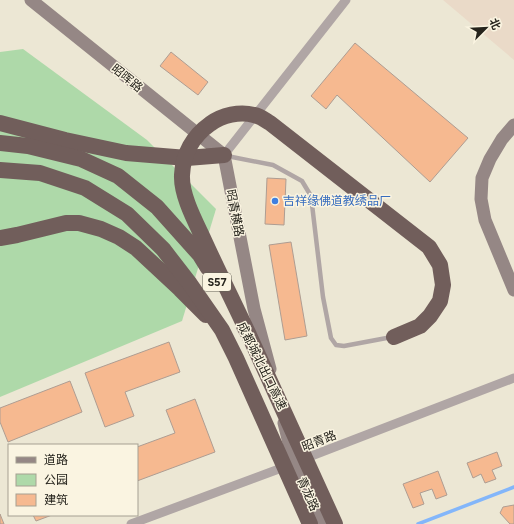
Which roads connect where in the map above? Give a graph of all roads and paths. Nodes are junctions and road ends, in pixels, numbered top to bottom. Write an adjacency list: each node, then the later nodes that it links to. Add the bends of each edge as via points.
1 (31, 0): 6 (street, 昭晖路)
2 (346, 0): 6 (street)
3 (0, 123): 6 (highway, via 126,153 187,158)
4 (514, 125): 9 (street, via 490,158 482,178 481,199 485,220)
5 (0, 143): 11 (highway, 成都城北出口高速 / S57, bridge, via 28,146 81,159 118,176 157,207 200,255)
6 (224, 155): 12 (lane, via 274,165 302,181 311,196 323,297 331,338 336,345 344,346); 14 (street, 昭青横路, via 254,309)
7 (0, 170): 10 (highway, 成都城北出口高速 / S57, bridge, via 40,173 85,188 126,214 163,249)
8 (0, 238): 10 (highway, bridge, via 66,223 79,223 101,229 136,248)
9 (514, 290)
10 (222, 330): 16 (highway, 成都城北出口高速 / S57, bridge)
11 (249, 335): 12 (highway, bridge, via 191,210 182,176 189,148 203,129 225,116 239,113 254,115 270,123 429,247 440,265 443,285 440,301 420,326); 18 (highway, 成都城北出口高速 / S57, bridge)
12 (394, 337)
13 (514, 378): 14 (street, 昭青路)
14 (294, 463): 15 (street, 昭青路); 17 (street, 青龙路)
15 (131, 524)
16 (310, 524)
17 (321, 524)
18 (335, 524)

